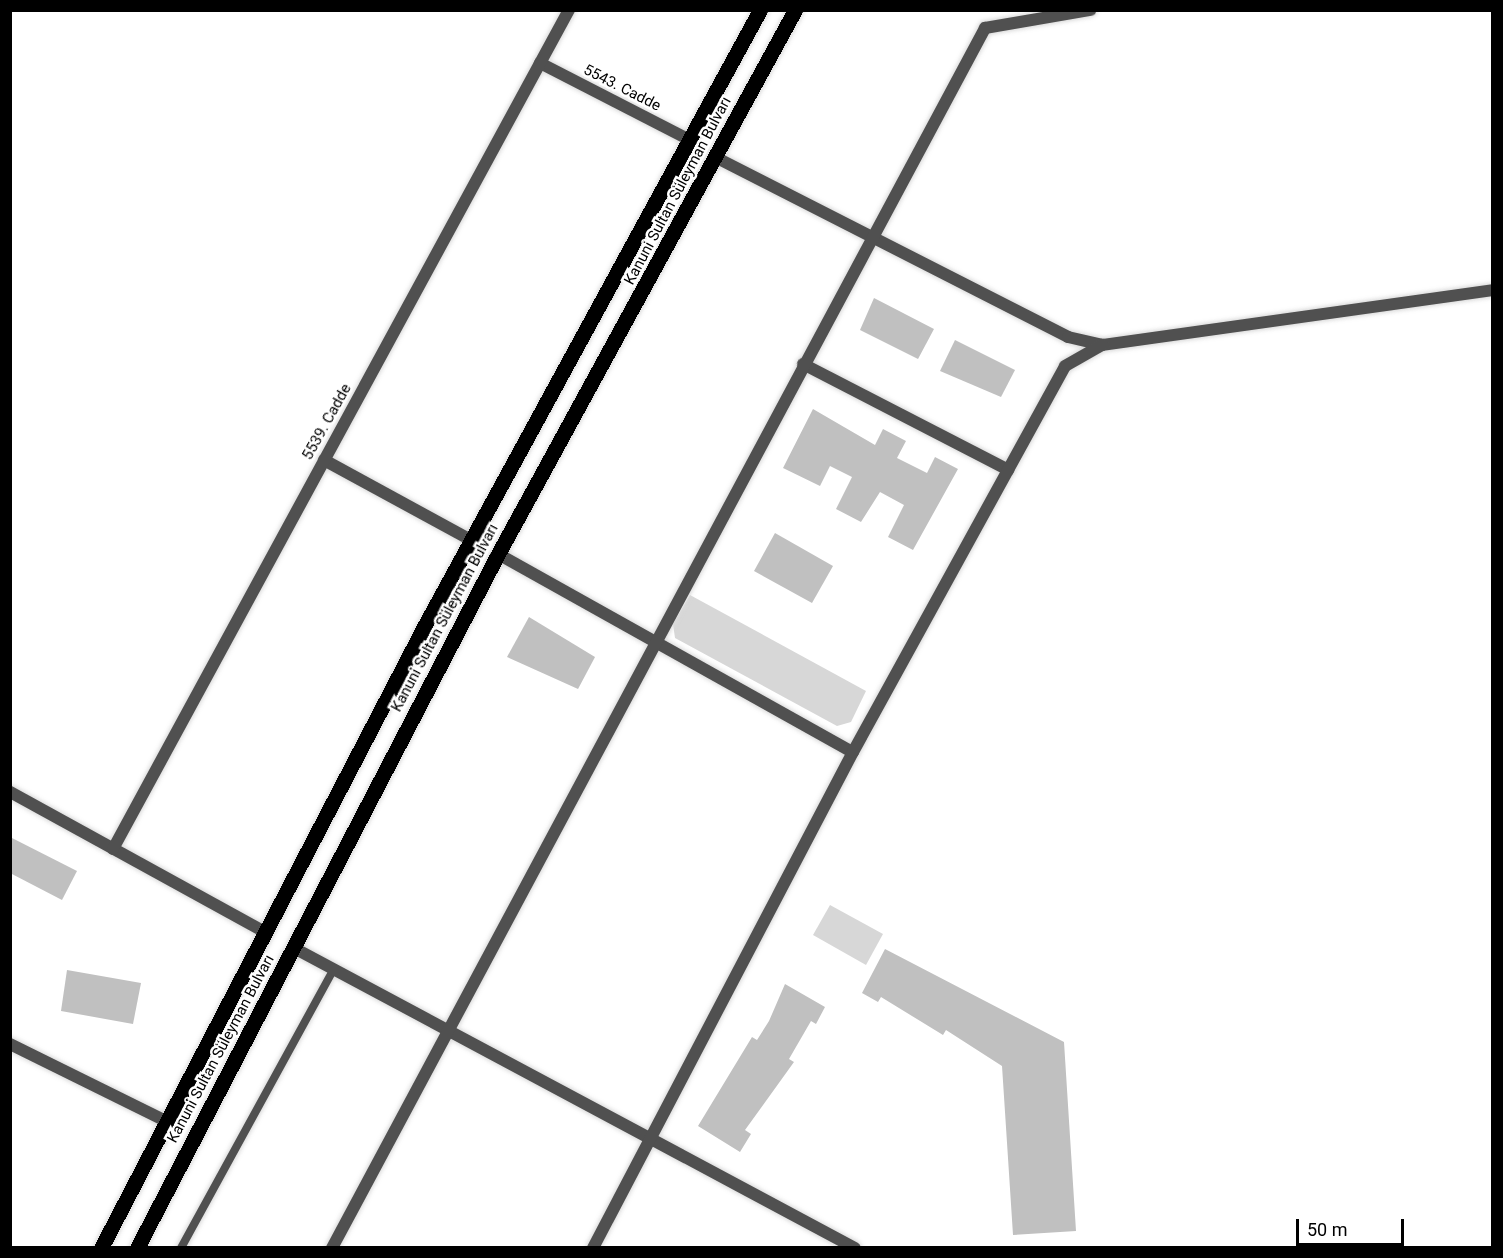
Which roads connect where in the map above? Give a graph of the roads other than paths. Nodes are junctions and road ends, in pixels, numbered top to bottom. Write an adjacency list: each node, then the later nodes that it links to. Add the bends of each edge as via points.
1 (569, 10): 5 (street, 5539. Cadde)
2 (760, 10): 6 (main road, Kanuni Sultan Süleyman Bulvarı)
3 (795, 10): 7 (main road, Kanuni Sultan Süleyman Bulvarı)
4 (1090, 10): 8 (street, via 985,28)
5 (540, 63): 6 (street, 5543. Cadde); 12 (street, 5539. Cadde)
6 (690, 140): 14 (main road, Kanuni Sultan Süleyman Bulvarı)
7 (717, 158): 8 (street); 15 (main road, Kanuni Sultan Süleyman Bulvarı)
8 (870, 238): 10 (street, via 1068,337); 11 (street)
9 (1492, 290): 10 (street)
10 (1102, 345): 13 (street, via 1065,366)
11 (803, 364): 13 (street); 16 (street)
12 (324, 459): 14 (street); 19 (street, 5539. Cadde)
13 (1008, 470): 17 (street)
14 (471, 540): 20 (main road, Kanuni Sultan Süleyman Bulvarı)
15 (498, 554): 16 (street); 21 (main road, Kanuni Sultan Süleyman Bulvarı)
16 (656, 641): 17 (street); 23 (street)
17 (853, 753): 26 (street)
18 (10, 792): 19 (street)
19 (112, 849): 20 (street)
20 (266, 933): 25 (main road, Kanuni Sultan Süleyman Bulvarı)
21 (294, 948): 22 (street); 28 (main road, Kanuni Sultan Süleyman Bulvarı)
22 (334, 969): 23 (street); 29 (lane)
23 (449, 1030): 26 (street); 30 (street)
24 (10, 1044): 25 (street)
25 (168, 1122): 27 (main road, Kanuni Sultan Süleyman Bulvarı)
26 (651, 1143): 31 (street); 32 (street)
27 (101, 1248)
28 (137, 1248)
29 (181, 1248)
30 (332, 1248)
31 (593, 1248)
32 (855, 1248)

